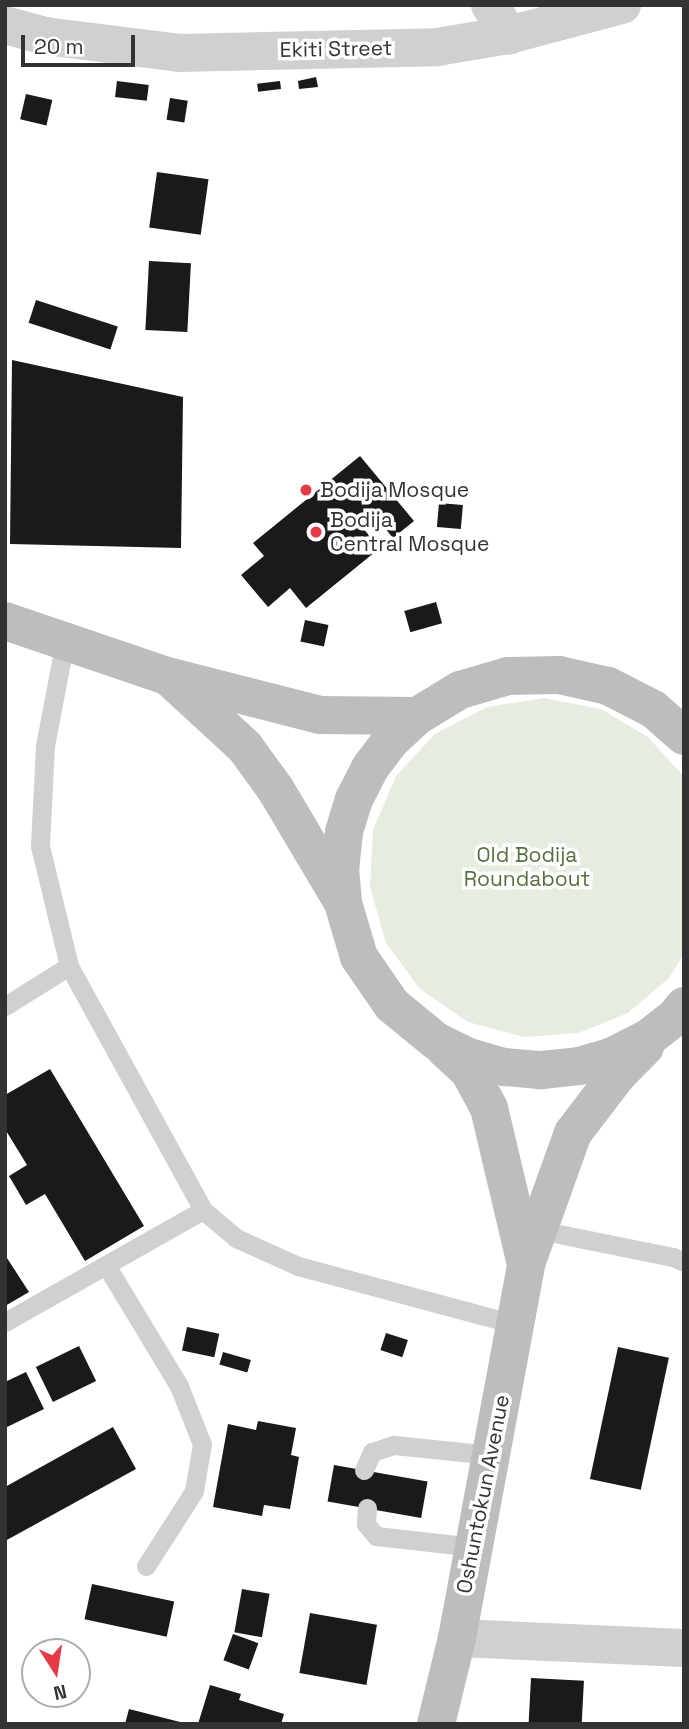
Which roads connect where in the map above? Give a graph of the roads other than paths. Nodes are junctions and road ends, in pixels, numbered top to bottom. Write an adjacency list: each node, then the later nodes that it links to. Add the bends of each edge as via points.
1 (622, 5): 2 (street, Ekiti Street)
2 (500, 20): 3 (street, Ekiti Street, via 437,47 178,53 45,36)
3 (5, 25)
4 (5, 621): 5 (main road)
5 (65, 641): 6 (main road); 10 (lane, via 45,746 40,846)
6 (166, 676): 7 (main road, via 320,715); 9 (main road, via 245,747)
7 (417, 716): 8 (main road, via 460,690 508,676 559,675 619,691 653,709); 9 (main road, via 391,740 354,799 340,868)
8 (684, 736)
9 (342, 902): 13 (main road, via 359,957 392,1005)
10 (69, 966): 11 (lane); 14 (lane)
11 (5, 1006)
12 (680, 1011): 13 (main road, via 647,1039 579,1066 505,1067); 15 (main road, Oshuntokun Avenue, via 618,1074 573,1133)
13 (436, 1041): 15 (main road, Oshuntokun Avenue, via 469,1071 489,1108)
14 (203, 1210): 17 (lane); 19 (lane, via 236,1238 298,1266)
15 (532, 1247): 16 (lane, via 673,1257); 19 (main road, Oshuntokun Avenue)
16 (684, 1262)
17 (106, 1265): 18 (lane); 24 (lane, via 179,1386 202,1444 194,1491)
18 (5, 1322)
19 (515, 1324): 20 (main road, Oshuntokun Avenue)
20 (491, 1455): 21 (lane, via 394,1445 372,1452); 23 (main road, Oshuntokun Avenue)
21 (363, 1470)
22 (367, 1508): 23 (lane, via 366,1524 376,1536)
23 (474, 1547): 25 (main road, Oshuntokun Avenue)
24 (146, 1566)
25 (457, 1638): 26 (street); 27 (main road, Oshuntokun Avenue)
26 (684, 1648)
27 (436, 1724)

